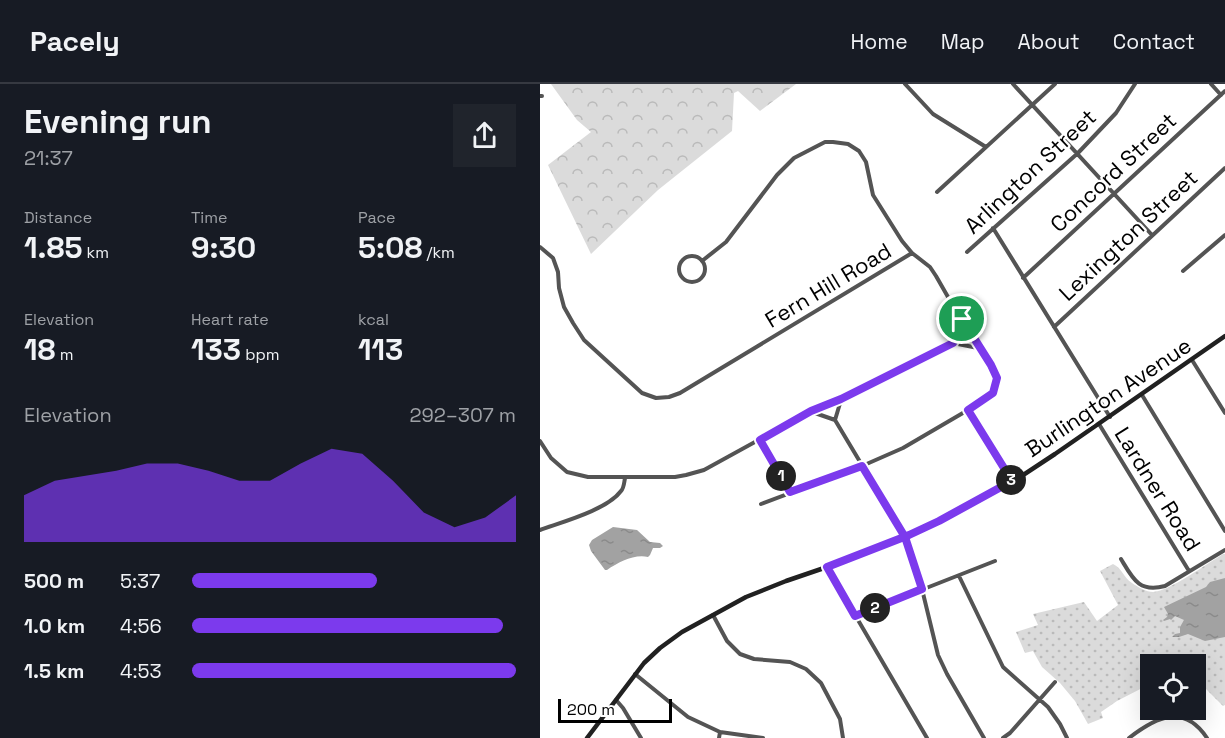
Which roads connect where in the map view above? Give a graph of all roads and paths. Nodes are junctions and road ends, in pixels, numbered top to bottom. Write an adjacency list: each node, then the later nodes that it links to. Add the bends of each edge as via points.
1 (905, 84): 8 (street, via 933,114)
2 (1013, 84): 7 (street)
3 (1055, 84): 7 (street)
4 (1135, 84): 9 (street, Arlington Street, via 1112,118)
5 (1211, 84): 6 (street)
6 (1223, 93): 12 (street, Concord Street)
7 (1032, 105): 8 (street); 9 (street)
8 (986, 147): 11 (street)
9 (1078, 153): 12 (street); 13 (street, Arlington Street)
10 (1225, 168): 14 (street, Lexington Street)
11 (937, 192)
12 (1114, 194): 14 (street); 21 (street, Concord Street)
13 (993, 228): 17 (street, Arlington Street); 21 (street)
14 (1152, 235): 23 (street, Lexington Street)
15 (1225, 235): 20 (street)
16 (540, 247): 18 (street, Fern Hill Road, via 553,258 564,307 584,340 642,393 656,398 680,393)
17 (967, 252)
18 (912, 254): 19 (street, via 873,195 866,162 859,151 833,141 794,158 726,243); 22 (street, Fern Hill Road, via 930,267)
19 (702, 261): 19 (street, via 692,256 683,260 679,267 682,278 691,283 700,280 705,273)
20 (1183, 271)
21 (1023, 278): 23 (street)
22 (962, 319): 25 (street); 26 (street, Fern Hill Road)
23 (1054, 327): 33 (street)
24 (1225, 336): 27 (main road, Burlington Avenue)
25 (953, 343): 26 (street); 29 (street)
26 (979, 348): 30 (street, Fern Hill Road, via 997,378 996,385 993,393)
27 (1192, 360): 28 (main road, Burlington Avenue); 32 (street)
28 (1142, 395): 33 (main road, Burlington Avenue); 44 (street)
29 (841, 399): 31 (street); 34 (street)
30 (968, 410): 38 (street, Fern Hill Road, via 903,448); 40 (street)
31 (811, 411): 34 (street); 36 (street)
32 (1225, 413)
33 (1110, 417): 35 (main road, Burlington Avenue)
34 (835, 420): 38 (street)
35 (1099, 424): 40 (main road, Burlington Avenue); 50 (street, Lardner Road)
36 (760, 440): 39 (street, via 704,470 686,475); 41 (street)
37 (540, 441): 39 (street, via 551,459 567,472)
38 (862, 466): 41 (street, Fern Hill Road); 45 (street)
39 (625, 478): 43 (street, via 623,490 611,501)
40 (1012, 481): 45 (main road, Burlington Avenue)
41 (790, 492): 42 (street, Fern Hill Road)
42 (761, 504)
43 (540, 530)
44 (1225, 531)
45 (905, 537): 49 (main road, Burlington Avenue); 52 (street)
46 (1225, 550): 50 (street)
47 (1121, 559): 50 (street, via 1138,584 1147,588 1166,586)
48 (995, 561): 51 (street)
49 (827, 567): 53 (main road, Burlington Avenue, via 786,580); 54 (street)
50 (1189, 572)
51 (959, 576): 52 (street); 57 (street, via 1003,667)
52 (922, 589): 54 (street); 66 (street, via 941,663)
53 (713, 615): 55 (main road, Burlington Avenue, via 668,642); 64 (street, via 727,641 740,654 790,662 806,669 821,683 840,719)
54 (855, 616): 65 (street)
55 (634, 674): 58 (main road, Burlington Avenue); 59 (street, via 688,717)
56 (1055, 682): 57 (street)
57 (1040, 699): 67 (street); 68 (street)
58 (616, 700): 60 (main road, Burlington Avenue); 61 (street)
59 (720, 732): 62 (street); 63 (street)
60 (587, 738)
61 (641, 738)
62 (719, 738)
63 (764, 738)
64 (843, 738)
65 (927, 738)
66 (984, 738)
67 (1003, 738)
68 (1067, 738)
69 (1129, 738): 70 (street, via 1158,720 1175,716 1191,721)
70 (1207, 738)

